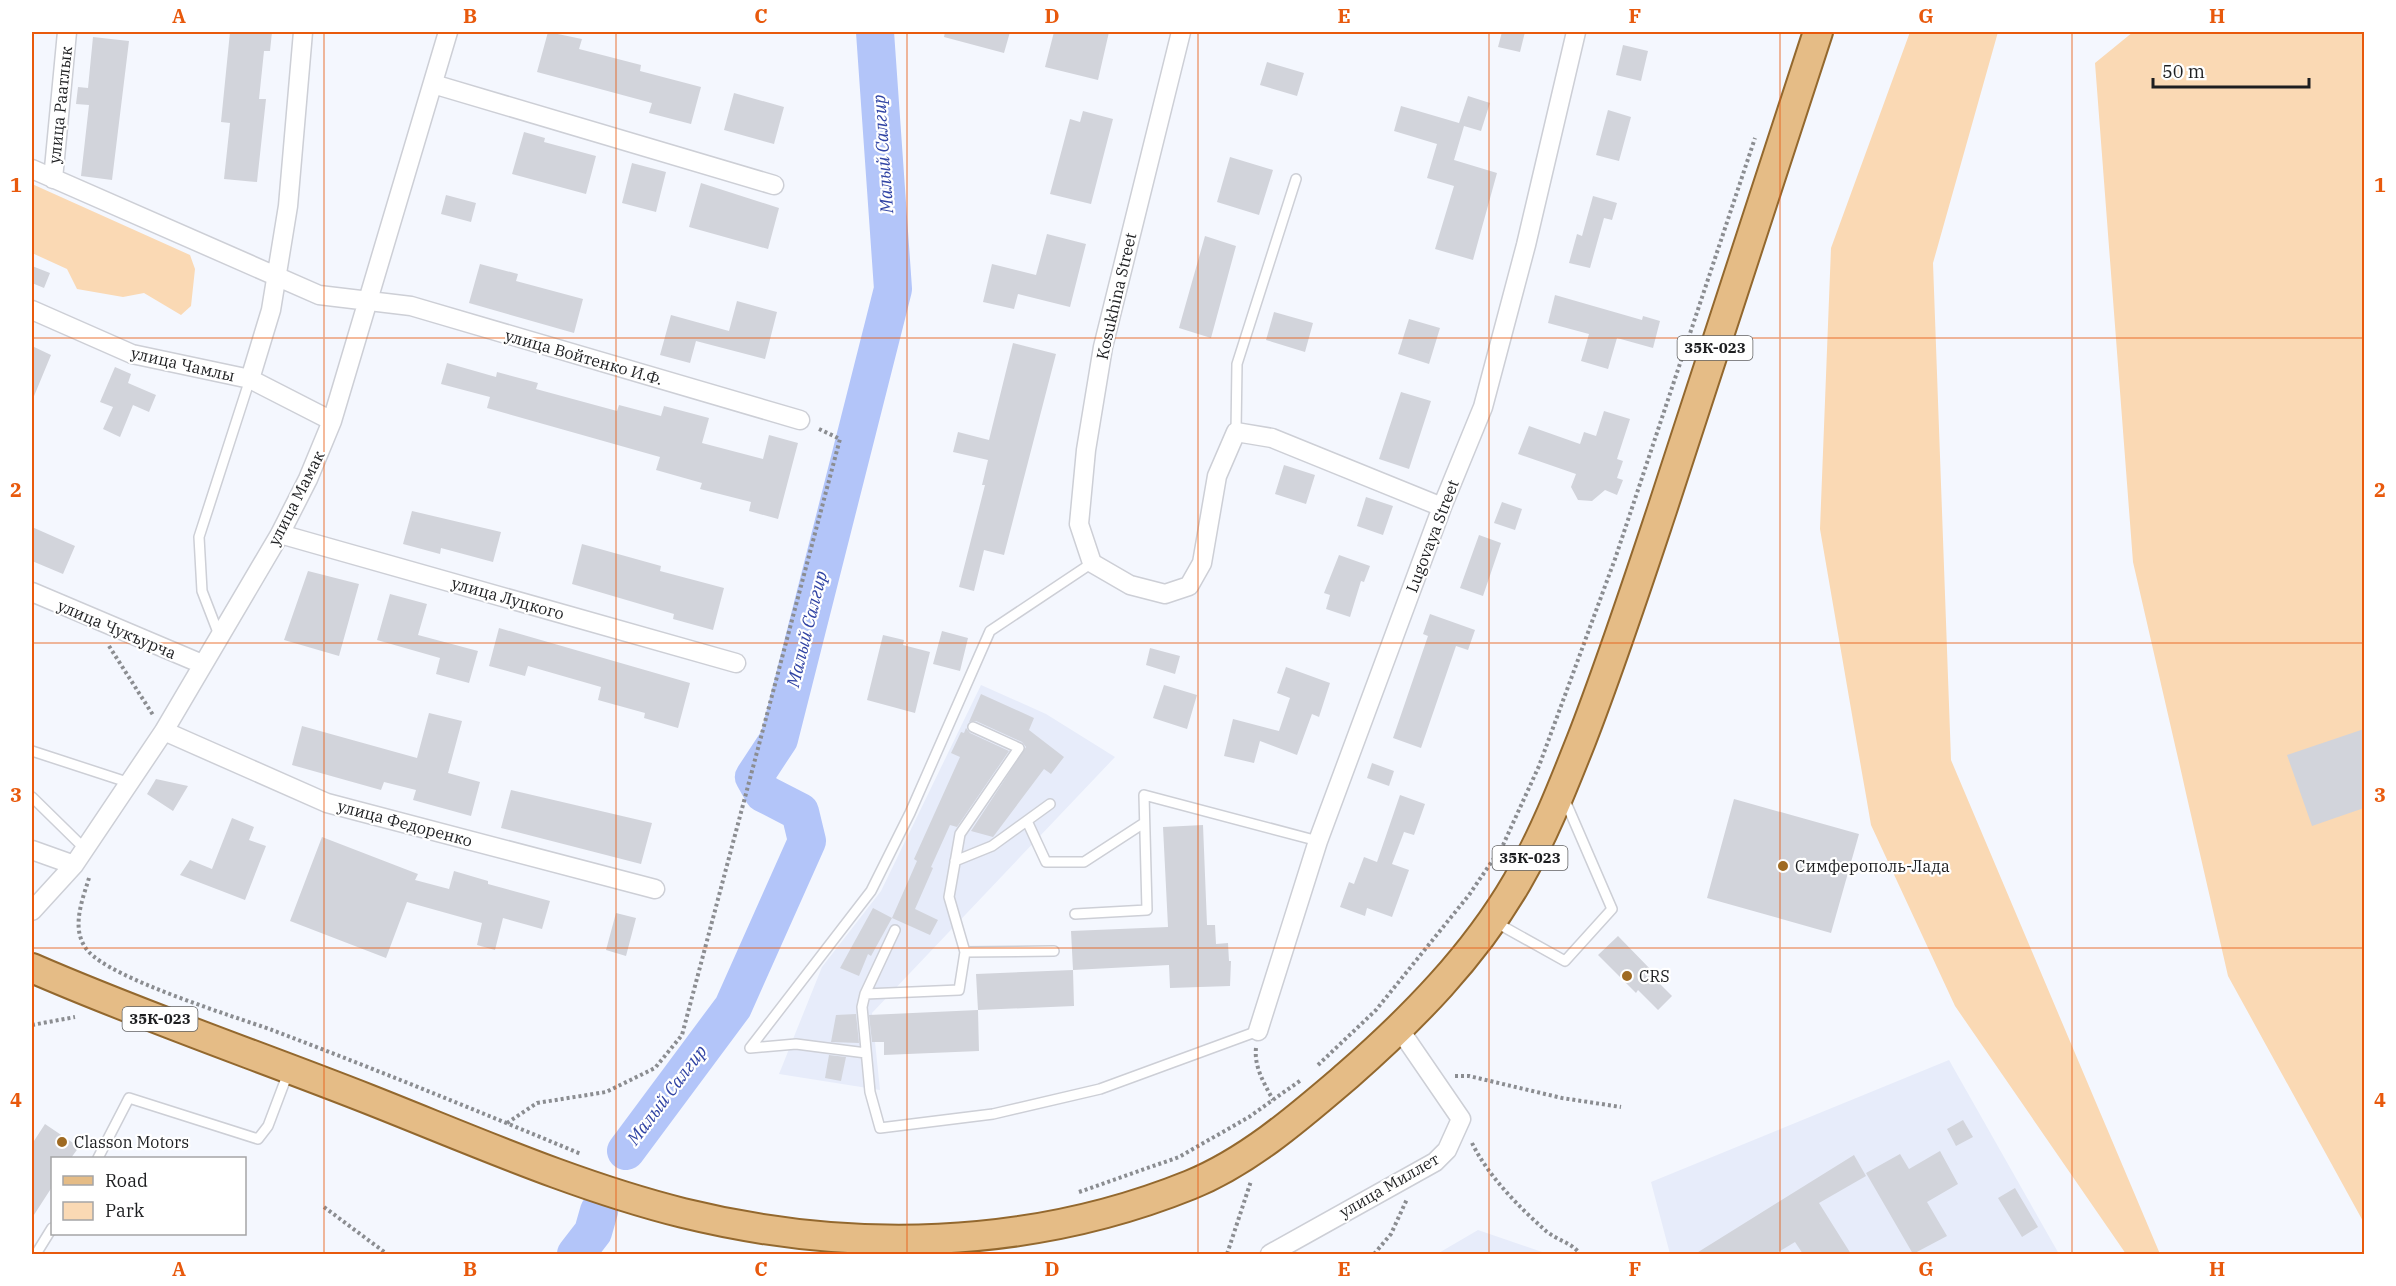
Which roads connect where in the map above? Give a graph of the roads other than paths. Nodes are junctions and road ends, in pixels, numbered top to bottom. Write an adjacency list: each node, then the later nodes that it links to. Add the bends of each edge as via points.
1 (67, 32): 9 (street, улица Раатлык)
2 (303, 32): 12 (street, via 288,206)
3 (448, 32): 7 (street, улица Мамак)
4 (1181, 32): 21 (street, Kosukhina Street, via 1103,347 1086,450 1079,524)
5 (1576, 32): 19 (street, Lugovaya Street, via 1483,407)
6 (1818, 32): 30 (main road, 35К-023, via 1618,645)
7 (434, 84): 11 (street); 13 (street, улица Мамак)
8 (32, 169): 9 (street, улица Войтенко И.Ф.)
9 (53, 179): 12 (street, улица Войтенко И.Ф.)
10 (1296, 179): 18 (lane, via 1237,364)
11 (774, 185)
12 (275, 277): 13 (street, улица Войтенко И.Ф., via 319,295); 15 (street, via 271,310)
13 (366, 302): 16 (street, улица Войтенко И.Ф., via 411,306); 17 (street, улица Мамак)
14 (32, 310): 15 (street, улица Чамлы, via 132,354)
15 (250, 379): 17 (street, улица Чамлы); 23 (lane, via 199,537 202,591)
16 (800, 420)
17 (332, 421): 20 (street, улица Мамак)
18 (1236, 432): 19 (street, via 1272,438); 21 (street, via 1217,476 1202,563 1189,586 1165,594 1130,585)
19 (1443, 507): 35 (street, Lugovaya Street)
20 (280, 534): 23 (street, улица Мамак); 24 (street, улица Луцкого)
21 (1092, 562): 51 (lane, via 990,631 910,813 871,891 750,1048 796,1044)
22 (32, 592): 25 (street, улица Чукъурча)
23 (219, 635): 25 (street, улица Мамак)
24 (736, 663)
25 (202, 664): 27 (street, улица Мамак)
26 (973, 727): 38 (lane, via 1019,748 960,834)
27 (164, 731): 29 (street, улица Мамак); 40 (street, улица Федоренко, via 327,803)
28 (32, 751): 29 (lane)
29 (130, 783): 36 (street, улица Мамак)
30 (1561, 791): 43 (main road, 35К-023, via 1532,854); 43 (lane, via 1612,909 1565,961)
31 (32, 797): 36 (lane)
32 (1050, 804): 33 (lane)
33 (1027, 821): 34 (lane, via 1046,862 1084,862); 38 (lane, via 992,846)
34 (1144, 823): 35 (lane, via 1144,795); 42 (lane, via 1147,910)
35 (1318, 841): 50 (street, Lugovaya Street)
36 (85, 849): 39 (street, улица Мамак)
37 (32, 850): 39 (street)
38 (955, 861): 46 (lane, via 949,897)
39 (74, 865): 41 (street, улица Мамак)
40 (655, 890)
41 (32, 911)
42 (1074, 914)
43 (1493, 921): 49 (main road, 35К-023)
44 (895, 930): 48 (lane)
45 (1054, 951): 46 (lane)
46 (965, 952): 48 (lane, via 959,990)
47 (32, 968): 52 (main road, 35К-023)
48 (865, 994): 51 (lane, via 862,1007)
49 (1400, 1030): 52 (main road, 35К-023, via 1291,1124 1194,1184 1078,1221 1009,1233 941,1238 842,1240 758,1230 679,1212 572,1179); 56 (street, улица Миллет, via 1461,1119 1447,1150 1435,1162)
50 (1258, 1031): 51 (lane, via 1100,1089 993,1114 880,1128 870,1092)
51 (866, 1053)
52 (290, 1068): 53 (lane, via 268,1126 258,1139 129,1098)
53 (99, 1157)
54 (51, 1230): 55 (lane)
55 (36, 1254)
56 (1270, 1254)

